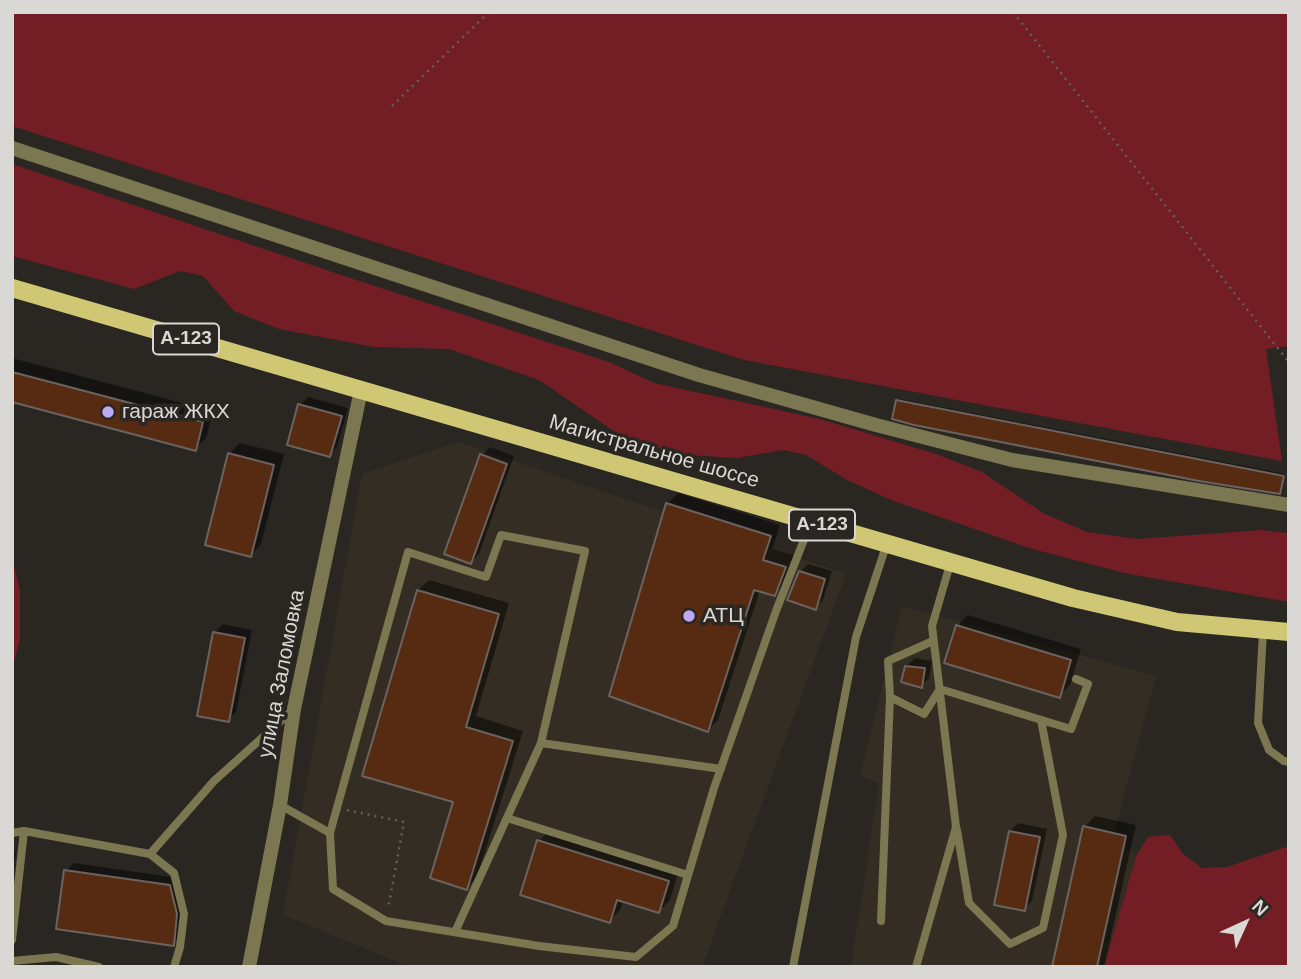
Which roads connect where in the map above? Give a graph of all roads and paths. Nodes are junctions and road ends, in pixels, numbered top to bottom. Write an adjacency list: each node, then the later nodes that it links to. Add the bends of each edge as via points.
1 (489, 12): 3 (path)
2 (1013, 12): 6 (path)
3 (392, 106)
4 (12, 148): 8 (street, via 699,375 838,415 1012,460)
5 (12, 288): 7 (main road, Магистральное шоссе / А-123)
6 (1289, 366)
7 (360, 390): 9 (main road, Магистральное шоссе / А-123); 18 (street, улица Заломовка)
8 (1289, 505)
9 (811, 522): 10 (main road, Магистральное шоссе / А-123); 22 (lane)
10 (887, 543): 11 (main road, Магистральное шоссе / А-123); 40 (lane, via 856,637)
11 (951, 561): 12 (main road, Магистральное шоссе / А-123, via 1073,598 1177,622); 14 (lane, via 932,626)
12 (1263, 631): 13 (main road, Магистральное шоссе / А-123); 21 (lane, via 1258,723 1269,750)
13 (1289, 632)
14 (933, 641): 16 (lane); 17 (lane, via 888,662)
15 (1076, 679): 19 (lane, via 1088,684 1071,729)
16 (940, 689): 17 (lane, via 925,714); 19 (lane); 26 (lane)
17 (890, 697): 33 (lane)
18 (294, 709): 23 (street, улица Заломовка); 30 (lane, via 214,780)
19 (1041, 720): 26 (lane, via 1063,835 1043,928 1010,944 970,903)
20 (541, 743): 22 (lane); 24 (lane, via 585,551 502,535 486,577 408,552); 25 (lane)
21 (1289, 762)
22 (721, 769): 31 (lane)
23 (281, 805): 29 (lane); 39 (street, улица Заломовка)
24 (336, 808): 29 (lane); 32 (path, via 404,822)
25 (507, 818): 31 (lane); 34 (lane)
26 (956, 827): 41 (lane)
27 (24, 831): 28 (lane); 30 (lane); 35 (lane)
28 (12, 833)
29 (330, 833): 32 (lane, via 333,889)
30 (150, 854): 38 (lane, via 174,873 184,914)
31 (688, 875): 34 (lane, via 673,926 636,957)
32 (386, 921): 34 (lane)
33 (881, 921)
34 (455, 932)
35 (12, 940)
36 (12, 961): 37 (lane, via 56,957)
37 (99, 967)
38 (174, 967)
39 (249, 967)
40 (793, 967)
41 (916, 967)

